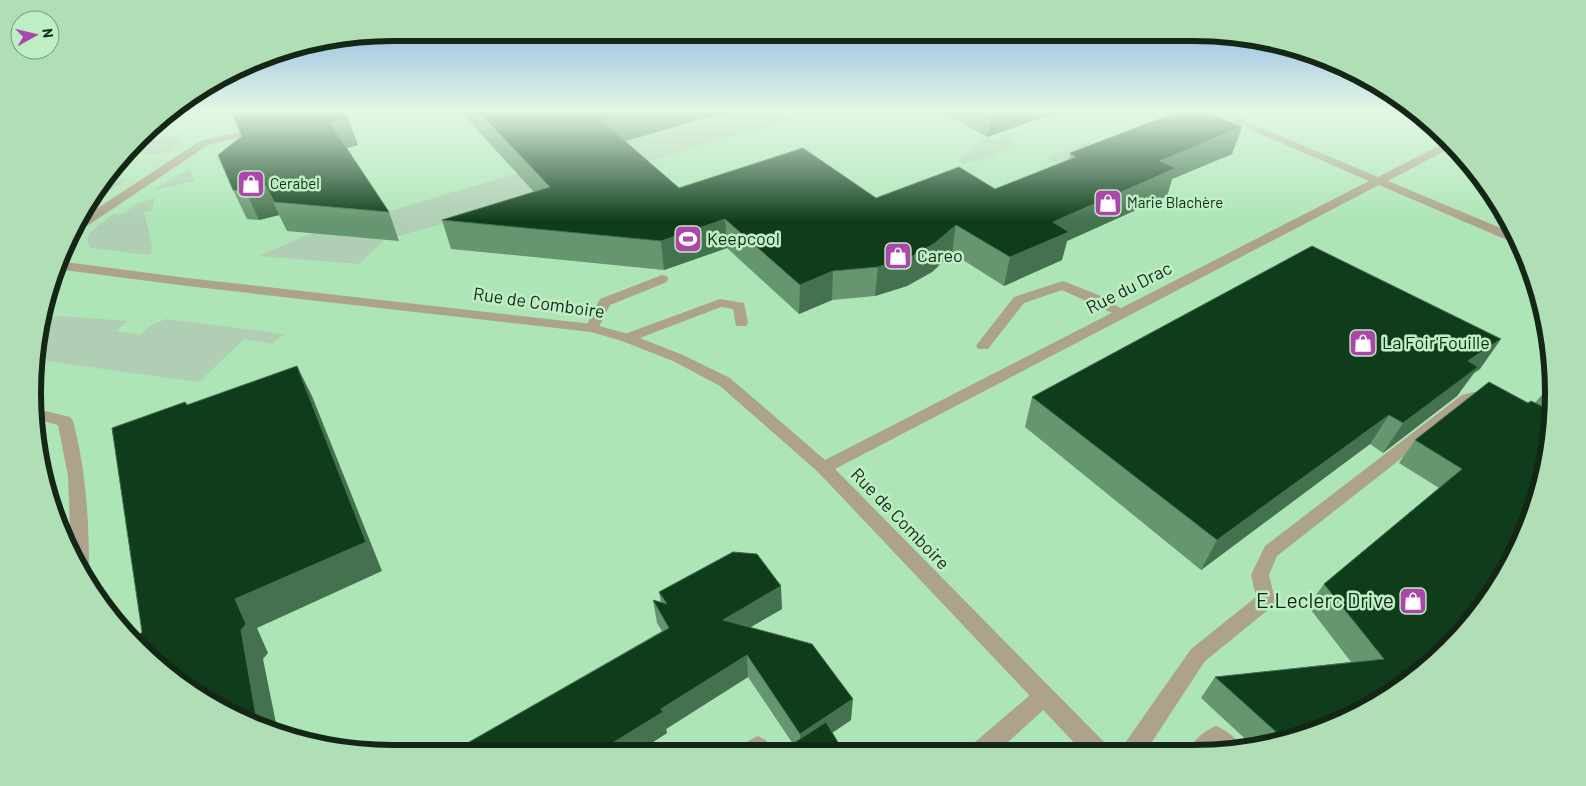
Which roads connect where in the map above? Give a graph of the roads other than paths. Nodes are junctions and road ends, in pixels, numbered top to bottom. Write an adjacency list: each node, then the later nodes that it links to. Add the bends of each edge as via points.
1 (197, 148): 5 (street)
2 (1301, 148): 4 (street)
3 (1443, 148): 4 (street, Rue du Drac)
4 (1378, 180): 6 (street); 9 (street, Rue du Drac)
5 (86, 221)
6 (1507, 235)
7 (65, 266): 11 (street, Rue de Comboire)
8 (662, 279): 11 (street, via 605,302)
9 (1121, 313): 13 (street, via 1064,285 1018,300); 16 (street, Rue du Drac)
10 (741, 323): 12 (street, via 739,306 720,303)
11 (592, 328): 12 (street, Rue de Comboire)
12 (627, 338): 16 (street, Rue de Comboire, via 678,358 725,382)
13 (983, 346)
14 (1501, 408): 23 (street, via 1485,400 1467,398 1271,551 1261,567 1259,581 1266,600 1198,655)
15 (42, 415): 17 (street, via 65,421 72,442)
16 (824, 468): 18 (street, Rue de Comboire)
17 (80, 553)
18 (1044, 696): 21 (street); 22 (street, Rue de Comboire)
19 (1224, 743): 20 (street, via 1216,736)
20 (1206, 744)
21 (989, 745)
22 (1091, 745)
23 (1137, 745)

